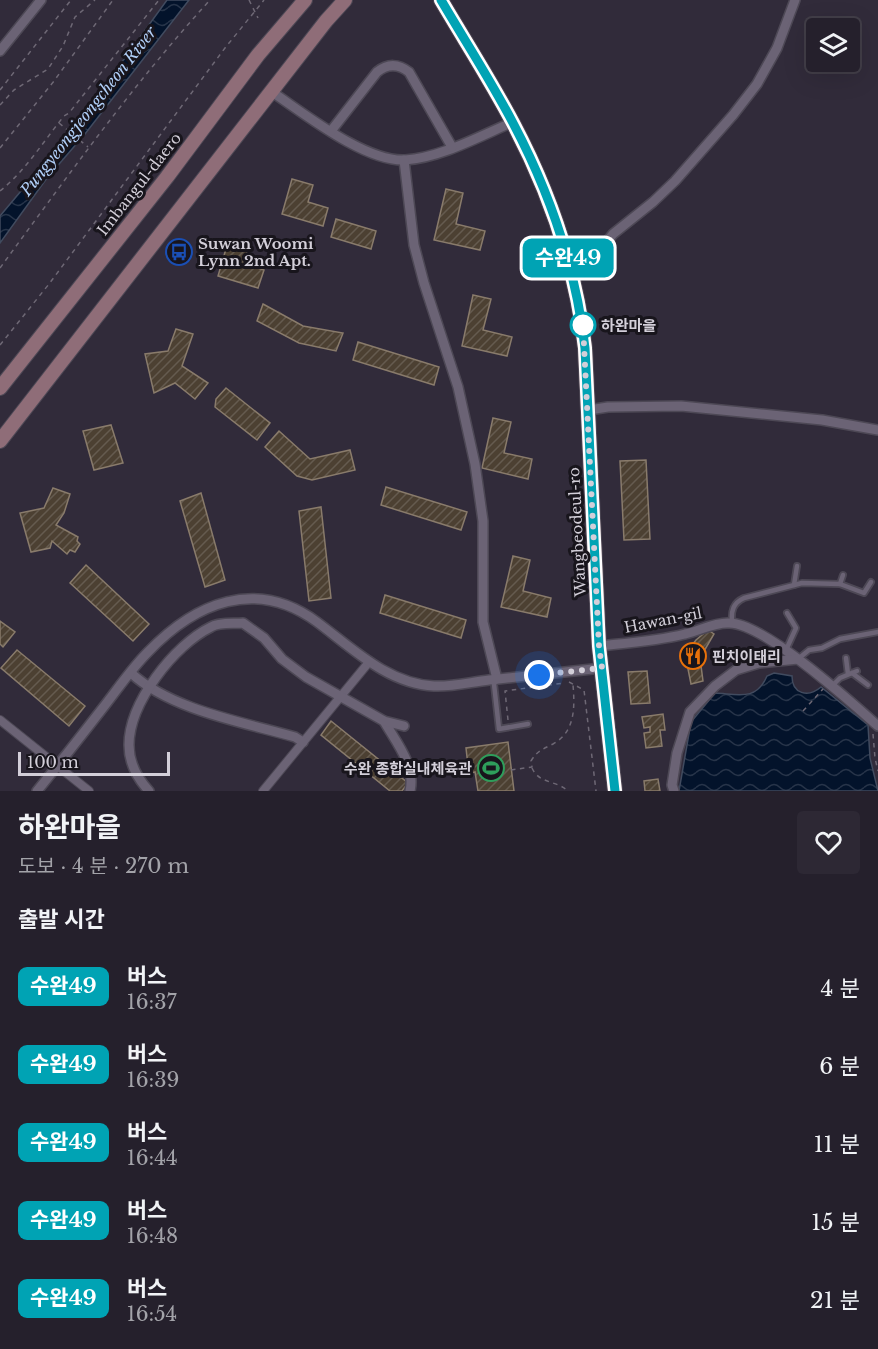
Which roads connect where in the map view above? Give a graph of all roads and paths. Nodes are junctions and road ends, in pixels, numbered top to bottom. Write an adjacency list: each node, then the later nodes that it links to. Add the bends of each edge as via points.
1 (41, 0): 15 (street)
2 (71, 0): 16 (path)
3 (94, 0): 18 (path, via 75,17 48,69 14,90)
4 (113, 0): 23 (path)
5 (159, 0): 19 (path)
6 (210, 0): 24 (path)
7 (249, 0): 13 (path)
8 (264, 0): 13 (path)
9 (305, 0): 30 (main road, Imbangul-daero)
10 (345, 0): 17 (main road)
11 (441, 0): 20 (main road, Wangbeodeul-ro)
12 (795, 0): 28 (street, via 777,48 757,84 733,115 675,181 613,234 593,259)
13 (254, 12): 14 (path); 29 (path)
14 (258, 18)
15 (0, 50)
16 (0, 90)
17 (272, 92): 21 (street); 33 (main road)
18 (0, 105)
19 (58, 123): 24 (path); 26 (path, via 23,169)
20 (513, 123): 22 (street); 28 (main road, Wangbeodeul-ro, via 548,200)
21 (331, 131): 22 (street, via 377,72 391,65 402,66); 25 (street, via 366,152)
22 (452, 147): 25 (street)
23 (0, 148)
24 (89, 148): 27 (path)
25 (404, 160): 50 (street, via 414,244 458,387 475,464 483,521 483,622)
26 (0, 191)
27 (0, 268)
28 (573, 272): 31 (main road, Wangbeodeul-ro, via 583,330)
29 (0, 345)
30 (0, 388)
31 (589, 410): 32 (street, via 681,406 822,420); 42 (main road, Wangbeodeul-ro)
32 (878, 430)
33 (0, 441)
34 (797, 566): 38 (lane)
35 (843, 575): 37 (lane)
36 (871, 582): 37 (lane, via 864,593)
37 (840, 584): 38 (lane)
38 (794, 585): 40 (lane, via 737,601)
39 (787, 613): 43 (lane, via 796,628)
40 (732, 622): 42 (street, Hawan-gil, via 649,641); 43 (street, via 763,635)
41 (878, 632): 45 (lane, via 840,639 809,650)
42 (599, 646): 47 (main road, Wangbeodeul-ro)
43 (786, 651): 45 (street)
44 (846, 658): 48 (lane)
45 (798, 659): 54 (street); 76 (street, via 736,670 690,712 676,753)
46 (369, 662): 49 (street, via 293,607 249,598 193,614 147,652); 50 (street, via 396,676 434,686); 55 (street)
47 (602, 668): 50 (street); 75 (main road, Wangbeodeul-ro)
48 (852, 672): 52 (lane); 54 (lane)
49 (131, 673): 53 (street); 64 (street)
50 (497, 679): 61 (lane, via 494,684 499,729)
51 (573, 684): 58 (path, via 505,691); 65 (path, via 572,723 560,739 539,750); 74 (path, via 584,690)
52 (868, 685)
53 (150, 687): 55 (street, via 187,642 213,625 243,623 306,677); 63 (street, via 193,709); 70 (street, via 133,723 129,745 132,764)
54 (828, 687): 56 (path); 60 (street)
55 (341, 696): 59 (street); 63 (street)
56 (803, 711)
57 (0, 720): 64 (street)
58 (508, 720)
59 (384, 721): 62 (street); 72 (street, via 409,767)
60 (875, 723): 67 (path)
61 (528, 724)
62 (404, 726)
63 (303, 742): 71 (street)
64 (57, 766): 68 (street); 69 (street)
65 (531, 767): 66 (path); 73 (path, via 541,779 558,783)
66 (511, 770)
67 (878, 771)
68 (37, 791)
69 (89, 791)
70 (149, 791)
71 (263, 791)
72 (410, 791)
73 (568, 791)
74 (596, 791)
75 (615, 791)
76 (674, 791)

